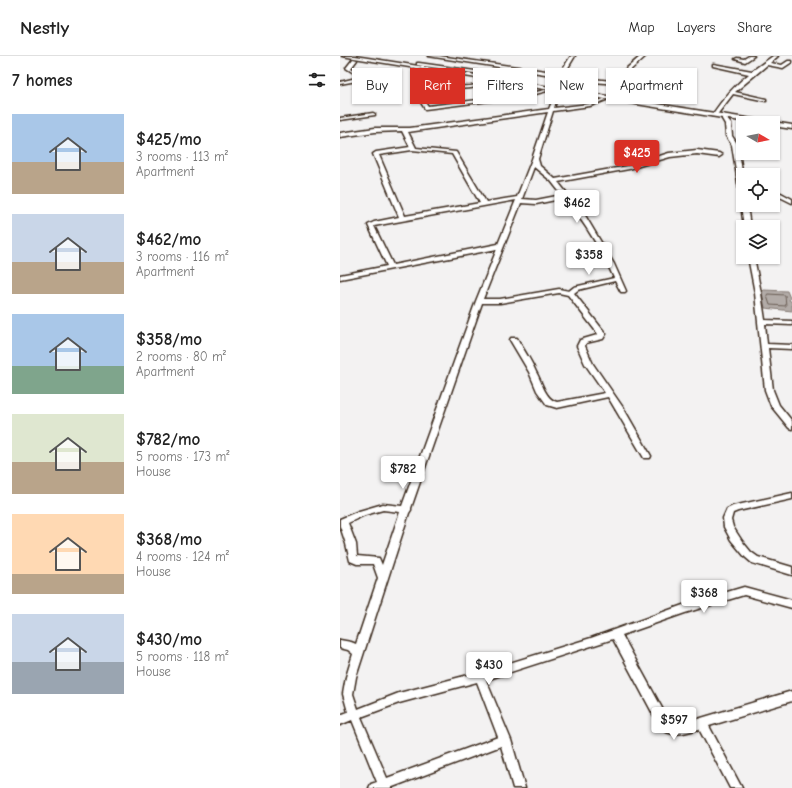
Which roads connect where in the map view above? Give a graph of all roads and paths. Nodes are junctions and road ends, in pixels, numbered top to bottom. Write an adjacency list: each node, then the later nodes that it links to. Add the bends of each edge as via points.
1 (345, 56): 13 (main road)
2 (430, 56): 13 (street); 18 (street)
3 (573, 56): 14 (street)
4 (644, 56): 21 (street, via 613,83)
5 (752, 56): 8 (street, via 746,61)
6 (776, 56): 11 (street)
7 (340, 57): 9 (main road)
8 (737, 59)
9 (355, 60): 15 (main road); 16 (street, via 348,67)
10 (790, 62): 11 (street, via 783,67)
11 (766, 63): 19 (street)
12 (715, 65): 19 (street)
13 (416, 66): 17 (street); 24 (main road)
14 (565, 68)
15 (410, 69)
16 (352, 70)
17 (473, 73)
18 (545, 74)
19 (753, 74): 26 (street)
20 (352, 80): 22 (street)
21 (598, 81)
22 (340, 83)
23 (537, 90): 25 (main road)
24 (545, 90)
25 (544, 91): 31 (street)
26 (731, 92): 30 (street); 37 (street)
27 (598, 98): 37 (main road)
28 (598, 99): 29 (main road)
29 (604, 100): 35 (street, via 590,105); 40 (main road)
30 (764, 100)
31 (465, 103)
32 (425, 104): 33 (street, via 429,108)
33 (459, 104)
34 (554, 104): 35 (street)
35 (552, 110): 44 (street); 48 (street)
36 (373, 114): 39 (street)
37 (714, 115): 38 (main road)
38 (736, 118)
39 (340, 119)
40 (724, 119): 41 (main road); 49 (street, via 728,124 729,136 735,145)
41 (736, 121)
42 (780, 127): 43 (main road)
43 (792, 128)
44 (408, 129): 45 (street); 46 (street, via 405,132)
45 (340, 135)
46 (413, 148): 55 (street, via 454,153); 56 (street, via 376,154)
47 (719, 155): 50 (street, via 697,152 669,155 629,167)
48 (535, 159): 50 (street, via 538,167); 53 (street)
49 (739, 168)
50 (554, 181): 51 (street)
51 (566, 196): 53 (street, via 536,202); 61 (street, via 583,216)
52 (780, 196): 54 (street)
53 (519, 199): 55 (street); 57 (street)
54 (792, 201)
55 (484, 204): 56 (street)
56 (402, 217): 59 (street, via 372,225)
57 (500, 246): 59 (street); 64 (street)
58 (752, 264): 65 (street)
59 (391, 267): 60 (street)
60 (340, 277)
61 (617, 279): 62 (street); 63 (street, via 576,288)
62 (623, 291)
63 (570, 293): 64 (street, via 559,291 500,301); 70 (street, via 602,334 583,342 581,346 589,364)
64 (479, 301): 74 (street)
65 (761, 322): 66 (street); 68 (street)
66 (792, 323)
67 (514, 340): 70 (street, via 550,404 557,405)
68 (764, 346): 69 (street); 71 (street, via 771,397 775,406)
69 (792, 347)
70 (610, 394): 72 (street)
71 (792, 426)
72 (647, 456)
73 (792, 496): 76 (street, via 736,508 730,511 726,523 737,541 754,560)
74 (406, 510): 75 (street, via 382,507); 77 (street)
75 (341, 522): 77 (street, via 351,544 353,558 376,561)
76 (792, 571)
77 (383, 578): 80 (street)
78 (792, 604): 79 (street, via 744,591 683,609)
79 (616, 634): 83 (street); 87 (street, via 665,725 681,729)
80 (363, 640): 81 (street); 82 (street)
81 (343, 644): 82 (street)
82 (359, 653): 85 (street, via 348,694)
83 (480, 677): 85 (street, via 399,698); 88 (street)
84 (792, 696): 87 (street)
85 (354, 714): 86 (street); 89 (street)
86 (340, 720)
87 (702, 723): 91 (street)
88 (505, 740): 89 (street); 90 (street)
89 (379, 786)
90 (520, 788)
91 (736, 788)

